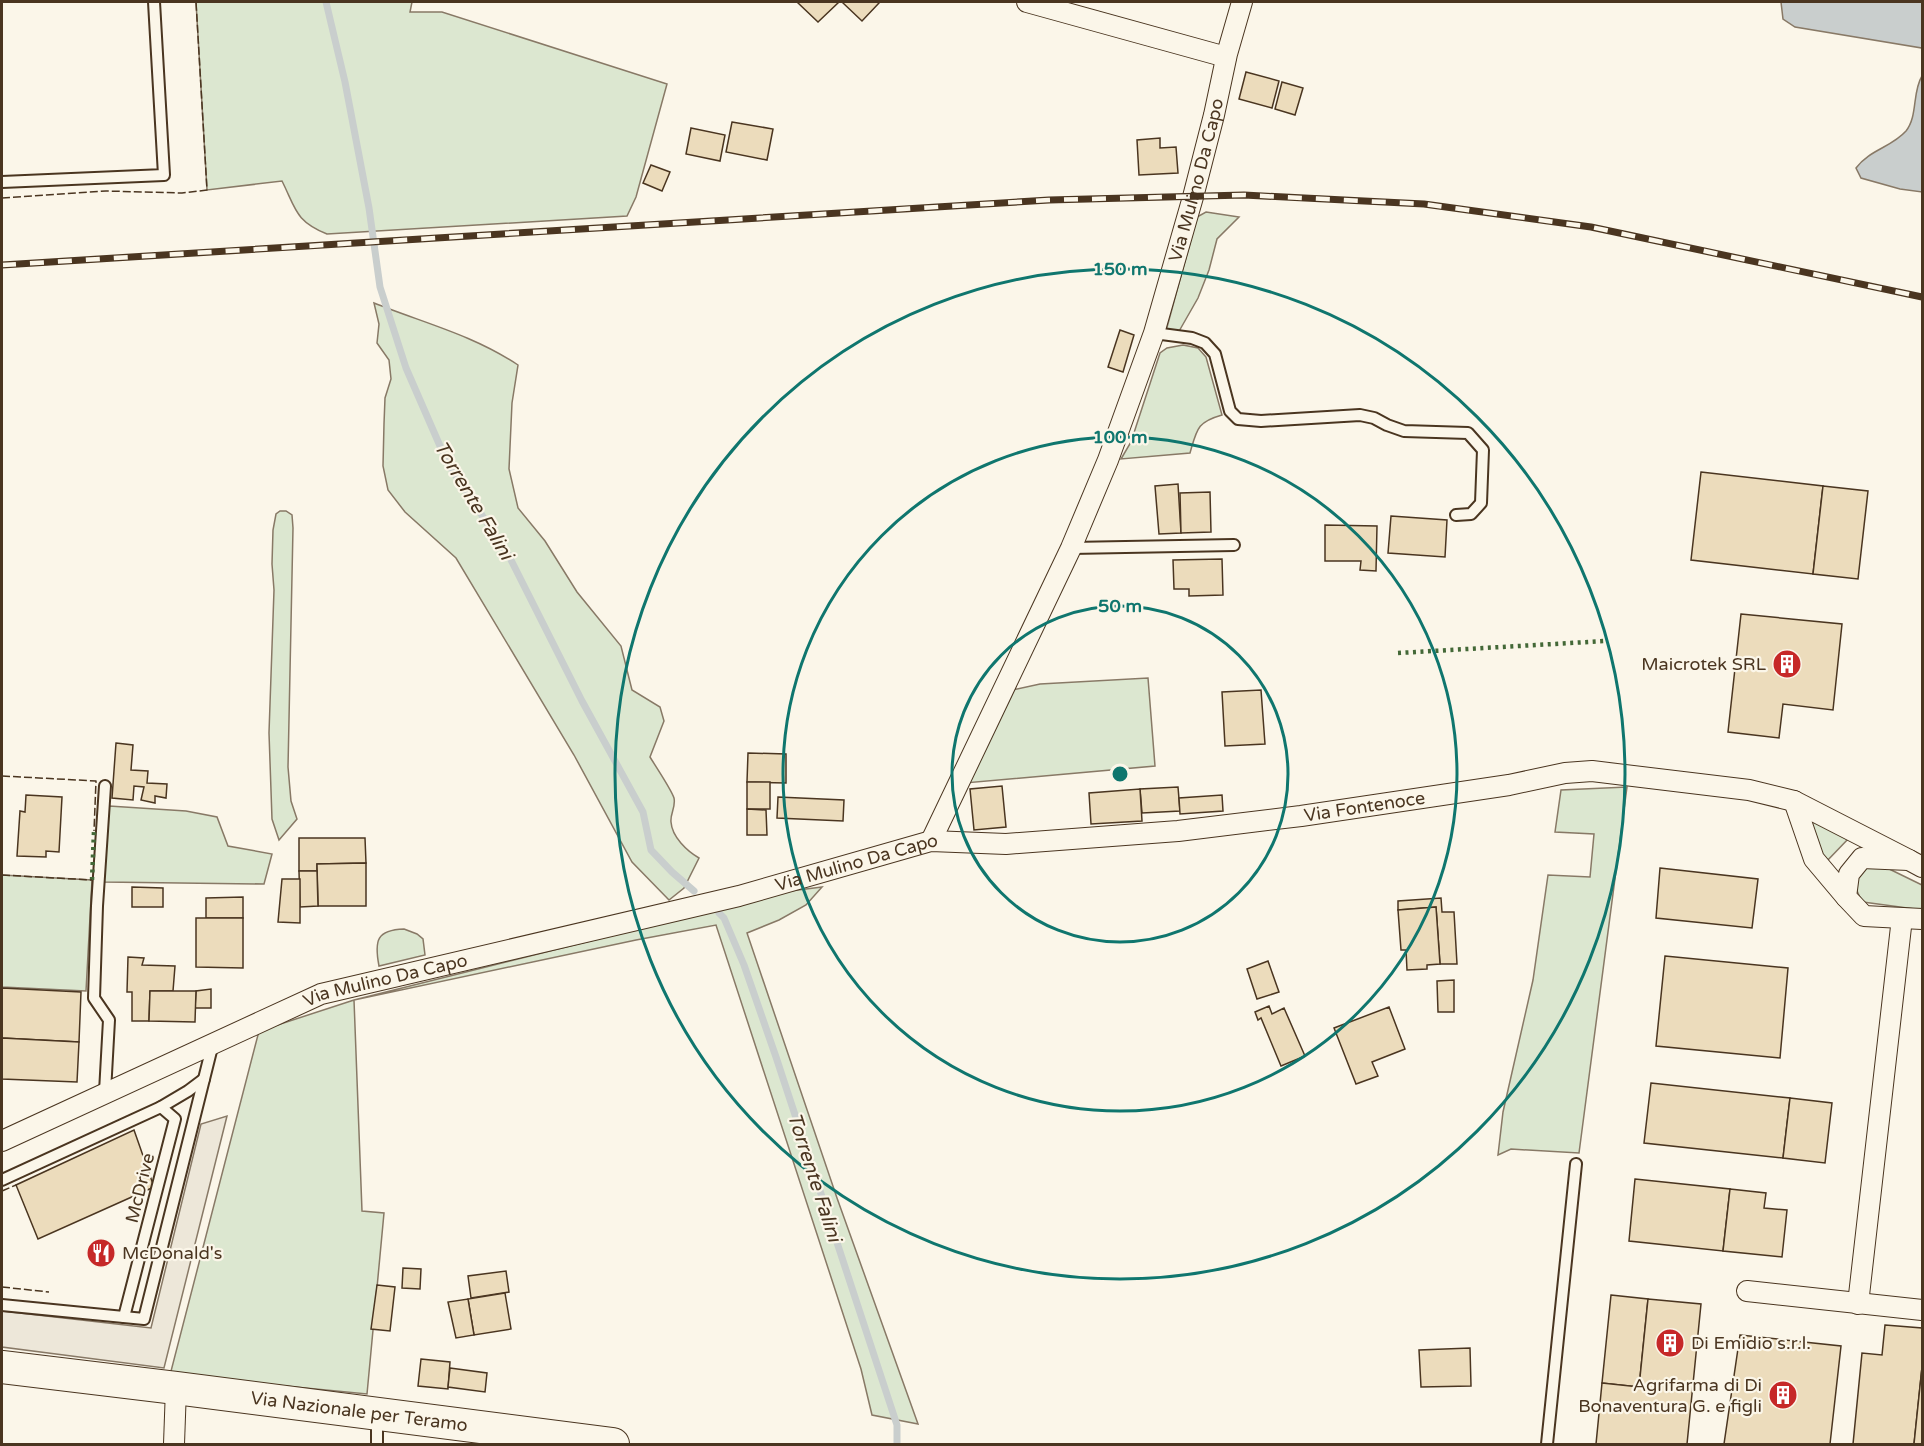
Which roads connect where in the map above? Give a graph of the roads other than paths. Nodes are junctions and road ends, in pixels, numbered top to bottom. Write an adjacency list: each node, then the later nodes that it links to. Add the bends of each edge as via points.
1 (154, 2): 5 (lane, via 164,175)
2 (1027, 2): 4 (street)
3 (1242, 2): 4 (street, Via Mulino Da Capo)
4 (1226, 57): 6 (street, Via Mulino Da Capo, via 1193,197)
5 (2, 182)
6 (1154, 333): 7 (lane, via 1205,343 1215,354 1230,411 1238,419 1360,415 1404,431 1468,433 1483,450 1481,503 1471,514); 9 (street, Via Mulino Da Capo)
7 (1456, 515)
8 (1234, 545): 9 (lane)
9 (1071, 548): 12 (street, Via Mulino Da Capo)
10 (105, 786): 19 (lane, via 94,998 109,1020)
11 (1794, 801): 12 (street, Via Fontenoce, via 1749,790 1592,771 1178,831 1006,844); 13 (street, Via Fontenoce); 14 (street, via 1814,858)
12 (931, 841): 17 (street, Via Mulino Da Capo, via 739,896 321,994)
13 (1916, 864): 14 (street, Via Fontenoce, via 1862,858 1849,874)
14 (1846, 897): 15 (street, via 1864,916)
15 (1902, 918): 16 (street); 25 (street)
16 (1923, 919)
17 (213, 1043): 18 (lane); 19 (street, Via Mulino Da Capo)
18 (204, 1078): 20 (lane); 28 (lane, via 144,1319)
19 (105, 1092): 21 (street, Via Mulino Da Capo)
20 (161, 1107): 23 (lane); 28 (lane, McDrive, via 175,1119)
21 (2, 1142)
22 (1575, 1164): 35 (lane)
23 (2, 1180)
24 (1747, 1291): 25 (street)
25 (1857, 1304): 27 (street)
26 (2, 1305): 28 (lane)
27 (1923, 1310)
28 (124, 1317)
29 (2, 1367): 30 (main road, Via Nazionale per Teramo)
30 (176, 1388): 31 (main road, Via Nazionale per Teramo); 32 (street)
31 (377, 1414): 33 (lane); 34 (main road, Via Nazionale per Teramo)
32 (174, 1444)
33 (377, 1444)
34 (614, 1444)
35 (1547, 1444)

